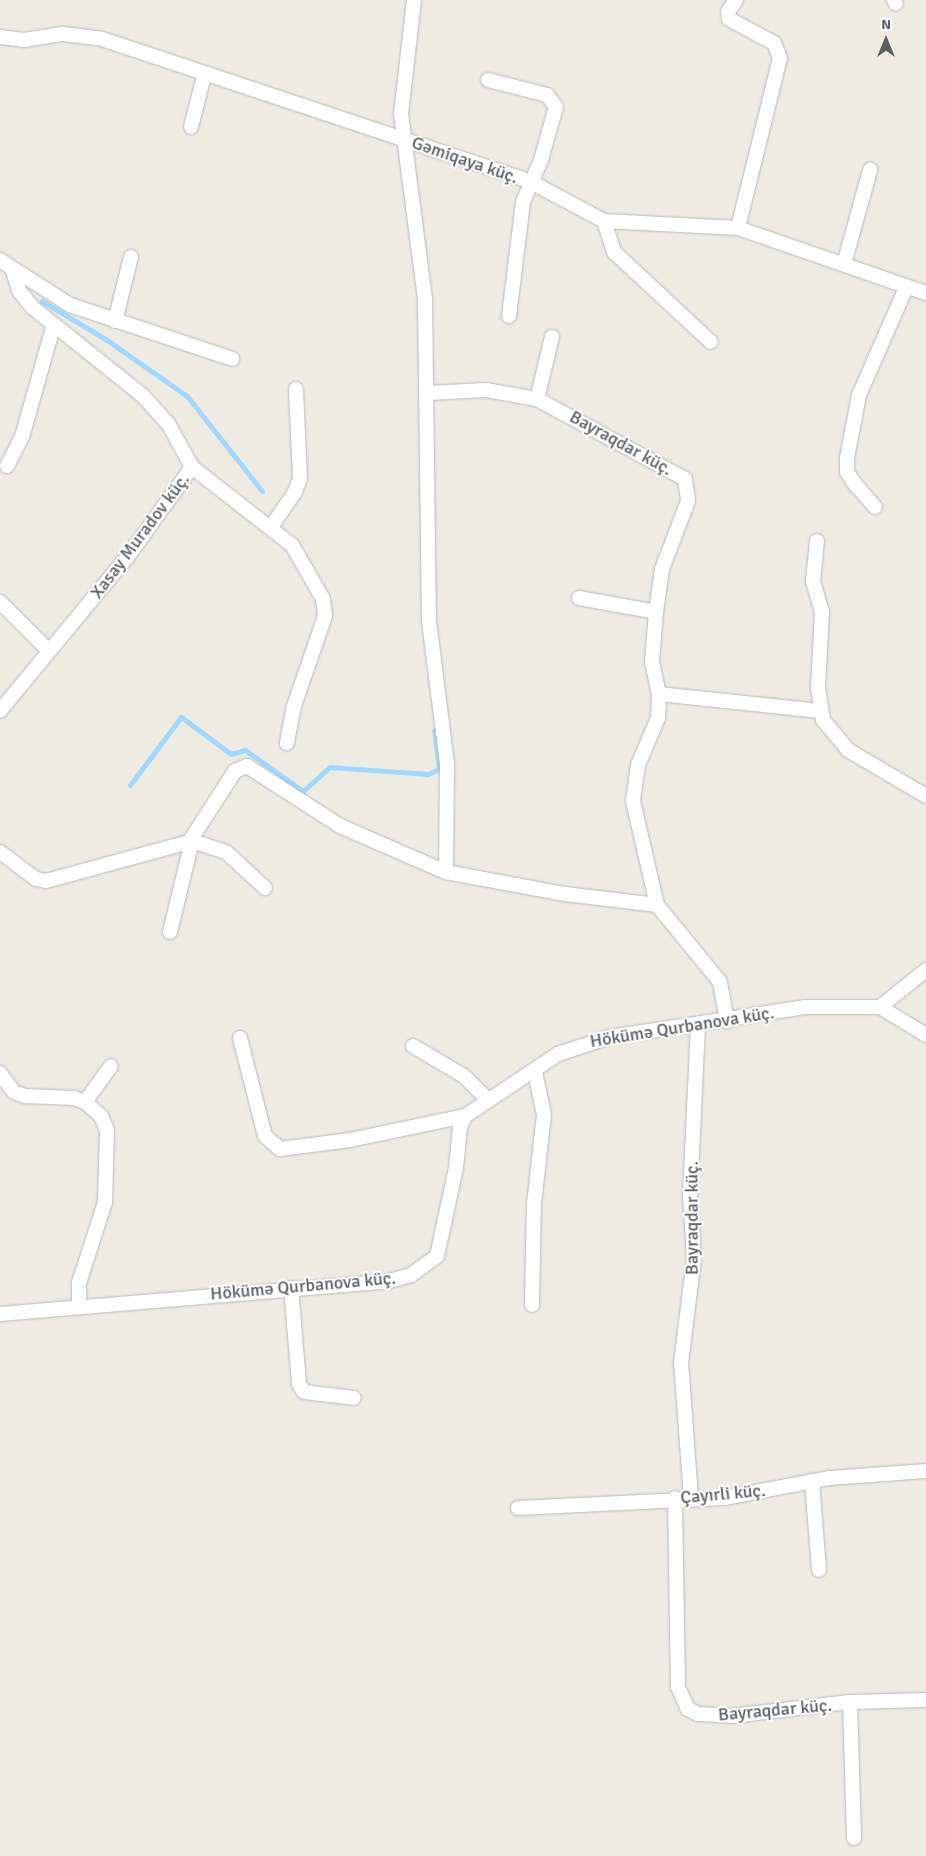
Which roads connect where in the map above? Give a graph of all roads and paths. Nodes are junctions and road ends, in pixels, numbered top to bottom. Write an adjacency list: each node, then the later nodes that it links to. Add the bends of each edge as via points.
1 (414, 0): 7 (street, via 402,92)
2 (736, 0): 11 (street, via 728,12 729,19 774,43 780,58)
3 (0, 38): 4 (street, Gəmiqaya küç., via 24,40 82,35)
4 (204, 76): 6 (street); 7 (street, Gəmiqaya küç.)
5 (488, 80): 9 (street, via 554,99 556,107)
6 (191, 127)
7 (402, 138): 9 (street, Gəmiqaya küç.); 25 (street, via 420,246)
8 (870, 170): 14 (street)
9 (532, 182): 10 (street, Gəmiqaya küç.); 18 (street, via 523,202)
10 (604, 221): 11 (street, Gəmiqaya küç.); 22 (street, via 614,252)
11 (738, 228): 14 (street, Gəmiqaya küç.)
12 (131, 257): 19 (street)
13 (0, 260): 15 (street)
14 (844, 264): 16 (street, Gəmiqaya küç.)
15 (12, 268): 19 (street, via 70,306); 20 (street, Xasay Muradov küç., via 20,292)
16 (906, 288): 17 (street, Gəmiqaya küç.); 29 (street, via 858,395 847,458 847,472)
17 (926, 293)
18 (509, 316)
19 (116, 321): 23 (street)
20 (54, 324): 27 (street, via 22,437); 28 (street, Xasay Muradov küç., via 143,396 169,425)
21 (552, 337): 26 (street)
22 (711, 342)
23 (232, 359)
24 (296, 388): 30 (street, via 300,478 295,492)
25 (428, 393): 26 (street, Bayraqdar küç., via 486,390); 43 (street, via 429,621 447,763)
26 (536, 399): 34 (street, Bayraqdar küç., via 685,479 688,501 662,569)
27 (7, 466)
28 (192, 467): 30 (street); 35 (street, Xasay Muradov küç., via 128,556)
29 (875, 507)
30 (271, 527): 39 (street, via 292,545 306,565 323,599 325,616 294,706)
31 (817, 541): 38 (street, via 813,581 822,612)
32 (579, 598): 34 (street)
33 (0, 602): 35 (street)
34 (656, 612): 36 (street, Bayraqdar küç., via 652,662)
35 (49, 651): 37 (street, Xasay Muradov küç.)
36 (659, 694): 38 (street); 45 (street, Bayraqdar küç., via 654,734 632,786)
37 (0, 711)
38 (820, 711): 40 (street, via 835,738 848,750)
39 (287, 743)
40 (926, 796)
41 (191, 841): 42 (street, via 46,881 36,879); 43 (street, via 235,771 247,766 340,826); 44 (street, via 226,852); 46 (street)
42 (0, 852)
43 (446, 872): 45 (street, via 565,894)
44 (265, 888)
45 (657, 905): 49 (street, Bayraqdar küç., via 720,982)
46 (170, 932)
47 (926, 970): 48 (street)
48 (880, 1007): 49 (street, Hökümə Qurbanova küç., via 805,1008); 51 (street)
49 (727, 1021): 50 (street, Hökümə Qurbanova küç.)
50 (698, 1026): 55 (street, Hökümə Qurbanova küç., via 590,1041 558,1054); 68 (street, Bayraqdar küç., via 690,1195 694,1258 681,1363)
51 (926, 1035)
52 (240, 1038): 59 (street, via 265,1136 280,1149 350,1140)
53 (413, 1046): 57 (street, via 464,1076)
54 (111, 1066): 58 (street)
55 (535, 1072): 57 (street, Hökümə Qurbanova küç.); 61 (street, via 544,1115 534,1204)
56 (0, 1073): 58 (street, via 14,1092 25,1096 74,1098)
57 (488, 1100): 59 (street, Hökümə Qurbanova küç.)
58 (85, 1102): 62 (street, via 101,1116 107,1130 109,1156 105,1202 79,1283)
59 (465, 1116): 60 (street, Hökümə Qurbanova küç., via 460,1127 456,1168 437,1256 411,1275 389,1281)
60 (292, 1288): 62 (street, Hökümə Qurbanova küç.); 64 (street, via 299,1384 304,1392)
61 (532, 1305)
62 (79, 1306): 63 (street, Hökümə Qurbanova küç.)
63 (0, 1314)
64 (354, 1398)
65 (926, 1471): 66 (street, Çayırli küç.)
66 (812, 1481): 68 (street, Çayırli küç., via 762,1493); 70 (street)
67 (675, 1498): 68 (street, Çayırli küç.); 69 (street, Çayırli küç.); 72 (street, Bayraqdar küç., via 678,1687 688,1709 698,1714 732,1716)
68 (691, 1498)
69 (518, 1508)
70 (819, 1570)
71 (926, 1700): 72 (street, Bayraqdar küç.)
72 (850, 1702): 73 (street)
73 (854, 1838)

